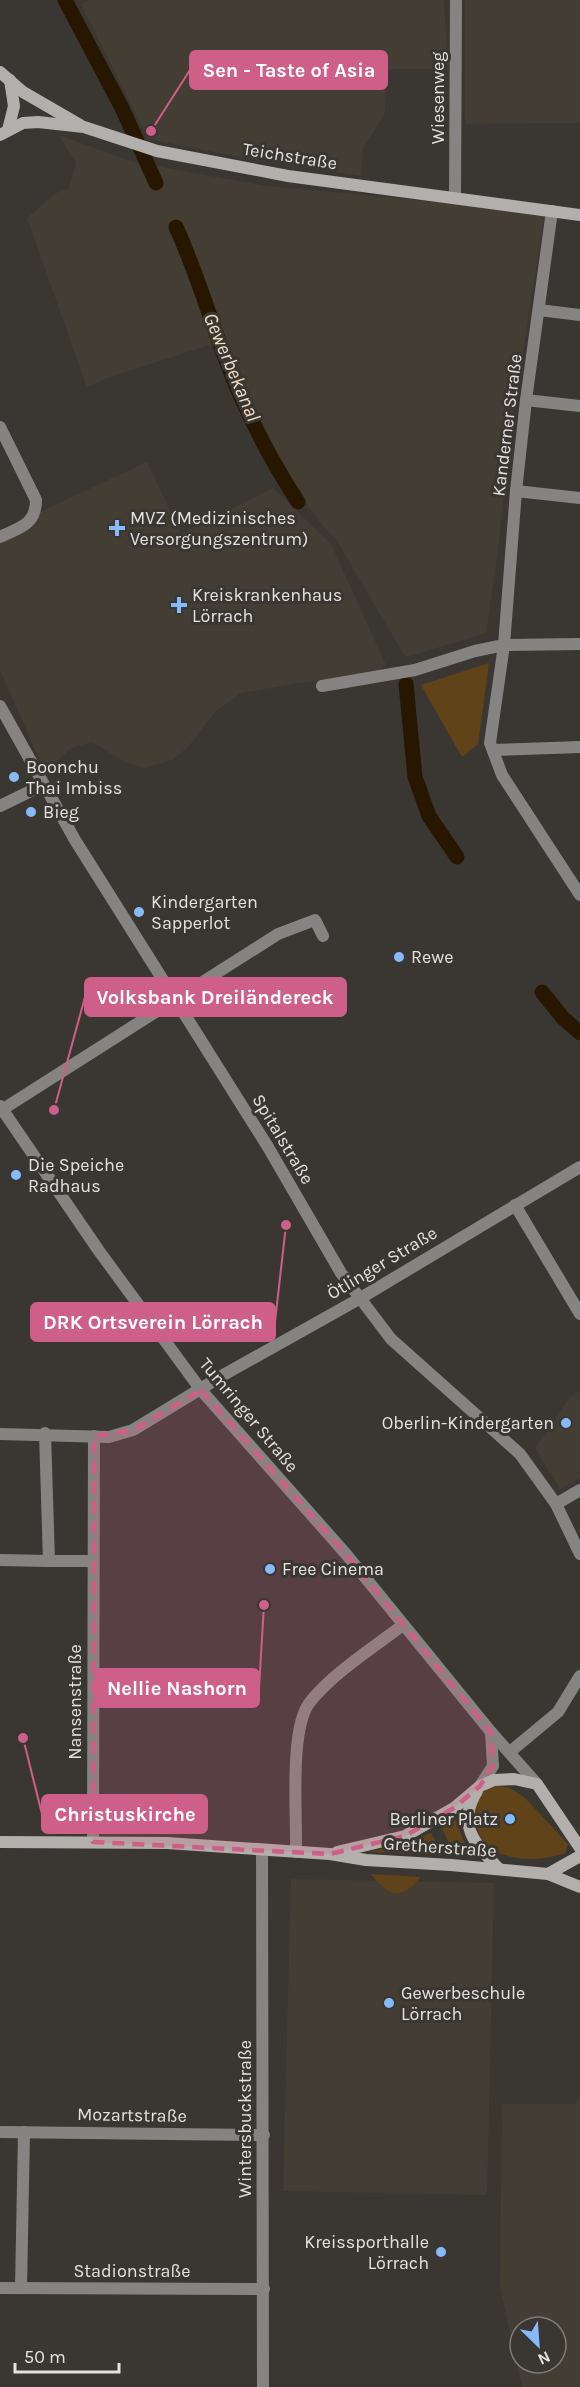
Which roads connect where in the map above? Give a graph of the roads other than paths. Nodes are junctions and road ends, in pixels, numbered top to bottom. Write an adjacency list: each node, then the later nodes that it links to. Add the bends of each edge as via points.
1 (456, 0): 5 (street, Wiesenweg)
2 (5, 76): 3 (main road, via 23,92); 4 (main road, via 14,106)
3 (84, 127): 4 (main road, Teichstraße, via 22,123); 5 (main road, Teichstraße, via 146,147 288,176)
4 (4, 132)
5 (455, 196): 6 (main road, Teichstraße)
6 (552, 211): 7 (main road, Teichstraße); 8 (street, Kanderner Straße)
7 (580, 215)
8 (539, 310): 9 (street); 10 (street, Kanderner Straße)
9 (580, 315)
10 (526, 400): 11 (street); 13 (street, Kanderner Straße)
11 (580, 406)
12 (0, 427): 15 (street, via 36,500 36,513 29,523)
13 (516, 491): 14 (street); 16 (street, Kanderner Straße)
14 (580, 498)
15 (0, 537)
16 (504, 645): 17 (street); 18 (street, via 415,670); 21 (street, Kanderner Straße, via 490,742)
17 (580, 645)
18 (322, 686)
19 (0, 706): 22 (street, Spitalstraße)
20 (580, 747): 21 (street)
21 (493, 750): 24 (street, Kanderner Straße, via 502,775)
22 (43, 785): 23 (street); 26 (street, Spitalstraße)
23 (0, 806)
24 (580, 894)
25 (323, 936): 26 (street, via 315,921 278,934)
26 (176, 1000): 27 (street); 30 (street, Spitalstraße)
27 (1, 1109): 32 (street, Tumringer Straße)
28 (580, 1167): 29 (street, Ötlinger Straße)
29 (516, 1205): 30 (street, Ötlinger Straße); 31 (street)
30 (359, 1299): 32 (street, Ötlinger Straße); 37 (street, Spitalstraße, via 391,1339 520,1454)
31 (580, 1314)
32 (201, 1390): 35 (street, Ötlinger Straße, via 134,1430 109,1437); 42 (street, Tumringer Straße)
33 (0, 1434): 34 (street, Ötlinger Straße)
34 (45, 1434): 35 (street, Ötlinger Straße); 40 (street)
35 (94, 1436): 41 (street, Nansenstraße)
36 (580, 1490): 37 (street)
37 (556, 1504): 38 (street, Spitalstraße)
38 (580, 1554)
39 (0, 1560): 40 (street)
40 (49, 1561): 41 (street)
41 (93, 1561): 49 (street, Nansenstraße)
42 (404, 1625): 44 (street, Tumringer Straße); 52 (street, via 309,1703 297,1737)
43 (580, 1676): 45 (street, via 558,1712)
44 (491, 1732): 45 (street, Tumringer Straße); 47 (street, via 493,1766)
45 (510, 1752): 46 (street, Tumringer Straße)
46 (537, 1784): 47 (main road, Gretherstraße, via 505,1779); 50 (main road, Tumringer Straße)
47 (480, 1786): 53 (main road, Gretherstraße, via 454,1808 405,1836); 55 (main road, via 468,1811 468,1822 477,1847)
48 (0, 1842): 49 (main road, Gretherstraße)
49 (93, 1842): 51 (main road, Gretherstraße)
50 (580, 1848)
51 (262, 1850): 52 (main road, Gretherstraße); 60 (street, Wintersbuckstraße)
52 (296, 1852): 53 (main road, Gretherstraße)
53 (330, 1854): 55 (main road, Gretherstraße)
54 (580, 1856): 56 (main road)
55 (499, 1869): 56 (main road, Gretherstraße)
56 (548, 1875): 57 (main road)
57 (580, 1887)
58 (0, 2132): 59 (street, Mozartstraße)
59 (24, 2132): 60 (street, Mozartstraße); 62 (street)
60 (264, 2135): 63 (street, Wintersbuckstraße)
61 (0, 2288): 62 (street, Stadionstraße)
62 (21, 2288): 63 (street, Stadionstraße)
63 (264, 2289): 64 (street, Wintersbuckstraße)
64 (263, 2387)

